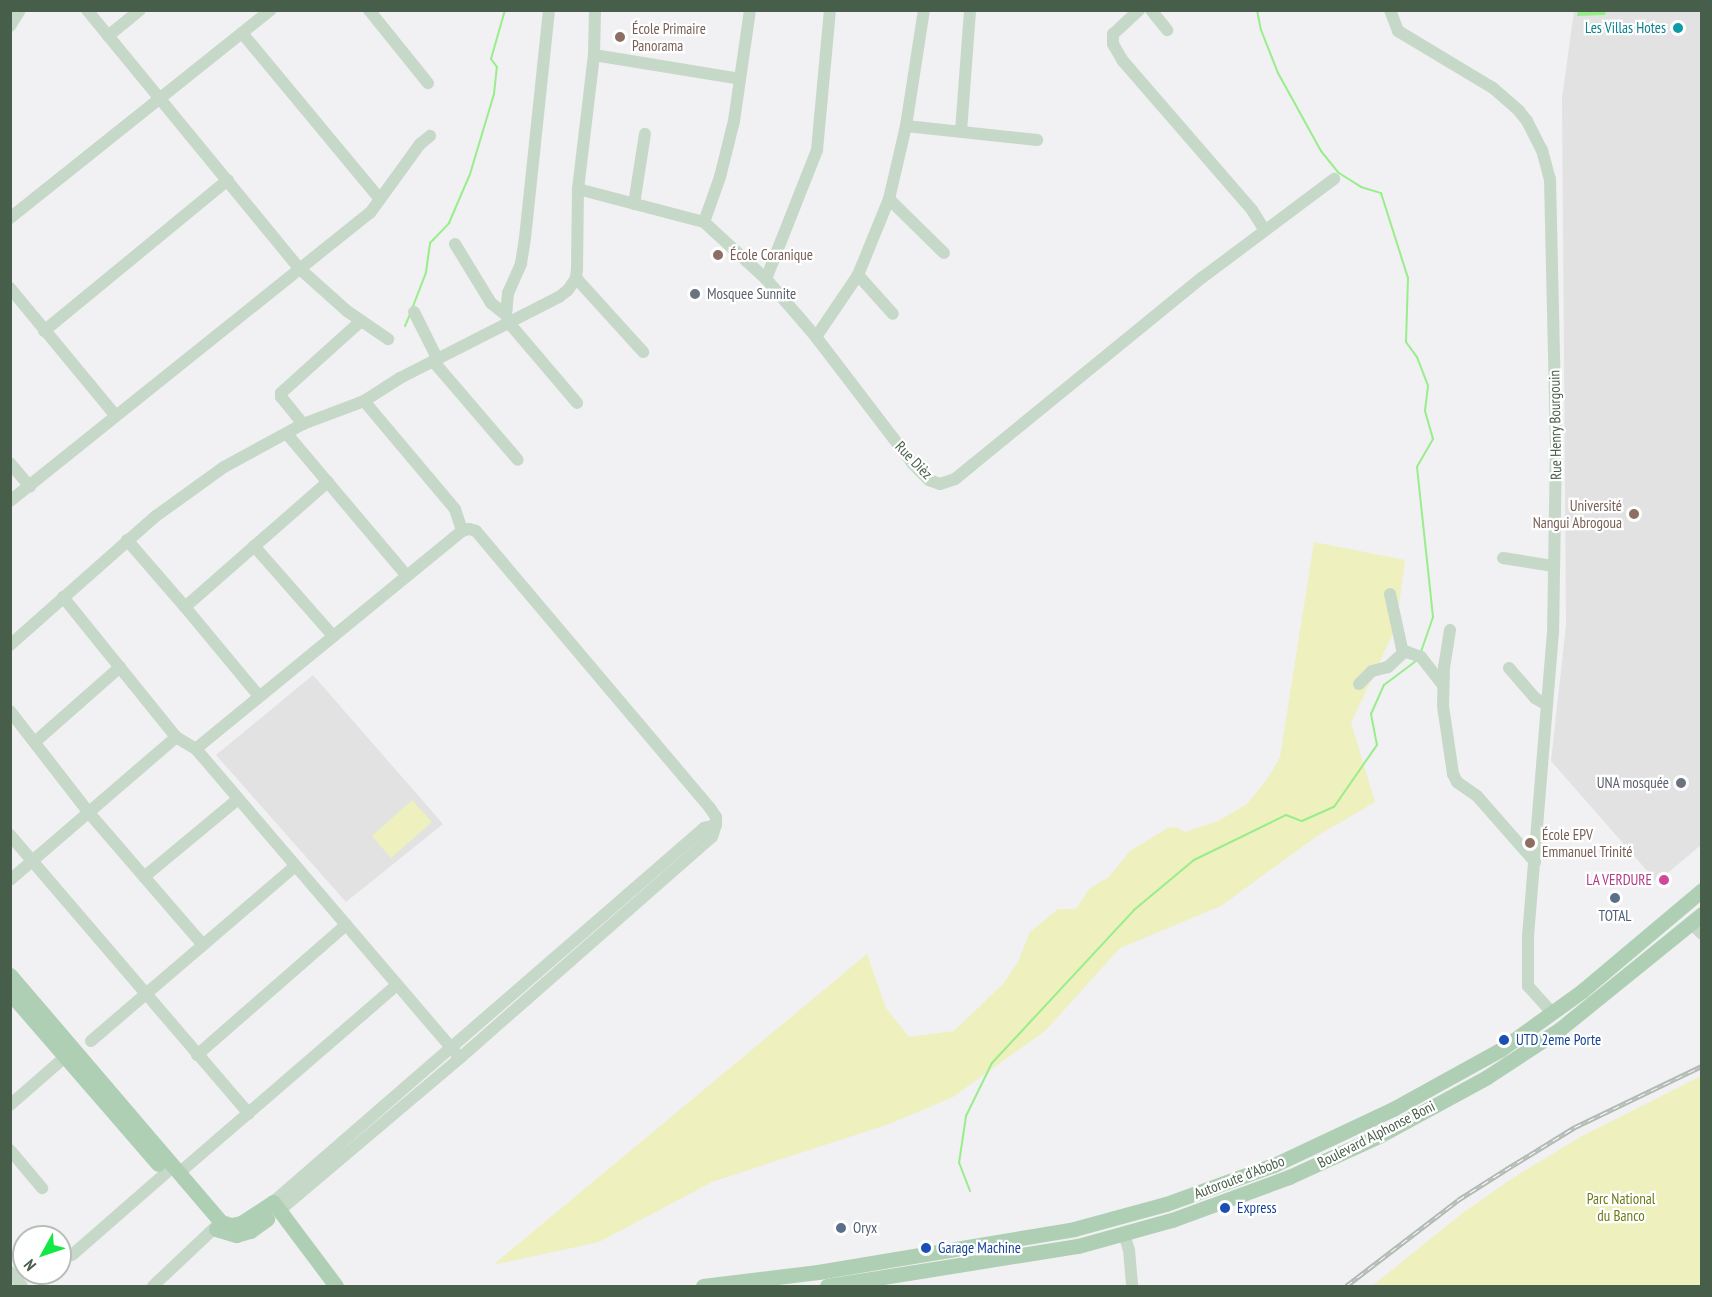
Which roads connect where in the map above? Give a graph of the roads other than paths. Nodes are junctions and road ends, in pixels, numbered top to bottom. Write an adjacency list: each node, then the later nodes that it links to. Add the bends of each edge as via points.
1 (20, 10): 15 (street)
2 (87, 10): 18 (street)
3 (140, 10): 18 (street)
4 (271, 10): 17 (street)
5 (369, 10): 21 (street)
6 (549, 10): 46 (street, via 525,238 521,264 508,293)
7 (595, 10): 19 (street)
8 (750, 10): 20 (street)
9 (830, 10): 42 (street, via 817,150)
10 (924, 10): 23 (street)
11 (970, 10): 24 (street)
12 (1139, 10): 36 (street, via 1113,34 1113,44 1123,61 1252,210)
13 (1151, 10): 16 (street)
14 (1390, 10): 67 (street, Rue Henry Bourgouin, via 1398,31 1508,100 1527,121 1547,163 1553,247)
15 (10, 26)
16 (1167, 30)
17 (242, 33): 22 (street); 31 (street)
18 (108, 36): 22 (street)
19 (594, 55): 20 (street); 30 (street)
20 (740, 80): 35 (street, via 734,122)
21 (428, 83)
22 (162, 100): 29 (street); 34 (street)
23 (906, 126): 24 (street); 32 (street)
24 (961, 130): 27 (street)
25 (645, 134): 33 (street)
26 (430, 136): 31 (street)
27 (1037, 140)
28 (1334, 179): 36 (street)
29 (228, 180): 39 (street); 48 (street)
30 (578, 189): 33 (street, Rue Dièz); 41 (street)
31 (380, 199): 39 (street, via 370,213)
32 (889, 199): 38 (street); 40 (street)
33 (634, 204): 35 (street, Rue Dièz)
34 (10, 218)
35 (704, 222): 42 (street, Rue Dièz)
36 (1264, 229): 49 (street, Rue Dièz, via 955,479 940,484 929,480 913,464)
37 (455, 244): 46 (street, via 491,303)
38 (944, 254)
39 (300, 268): 47 (street); 55 (street)
40 (858, 275): 45 (street); 49 (street)
41 (576, 278): 46 (street, via 559,297); 51 (street)
42 (766, 279): 49 (street, Rue Dièz)
43 (10, 288): 48 (street)
44 (414, 312): 52 (street)
45 (892, 314)
46 (508, 319): 52 (street); 54 (street)
47 (361, 321): 50 (street); 56 (street, via 281,393)
48 (44, 332): 55 (street)
49 (816, 338)
50 (388, 339)
51 (643, 352)
52 (435, 360): 53 (street); 58 (street)
53 (364, 401): 56 (street); 63 (street, via 455,509)
54 (577, 403)
55 (115, 416): 61 (street)
56 (303, 424): 57 (street)
57 (287, 434): 60 (street); 64 (street, via 224,467)
58 (518, 460)
59 (10, 463): 61 (street)
60 (328, 482): 65 (street); 68 (street)
61 (30, 487): 62 (street)
62 (10, 501)
63 (462, 531): 68 (street); 88 (street, via 476,531 710,808)
64 (127, 540): 70 (street); 71 (street)
65 (254, 546): 71 (street); 73 (street)
66 (1503, 558): 67 (street)
67 (1553, 566): 81 (street, Rue Henry Bourgouin)
68 (407, 576): 73 (street)
69 (1390, 594): 75 (street)
70 (63, 597): 74 (street); 76 (street)
71 (185, 608): 80 (street)
72 (1450, 630): 79 (street)
73 (333, 636): 80 (street)
74 (10, 645)
75 (1405, 652): 78 (street, via 1388,667 1372,671); 79 (street, via 1421,657)
76 (120, 668): 83 (street); 84 (street)
77 (1509, 668): 81 (street, via 1535,698)
78 (1359, 684)
79 (1443, 686): 91 (street, via 1446,734 1457,782 1477,796)
80 (260, 696): 85 (street)
81 (1547, 705): 91 (street, Rue Henry Bourgouin)
82 (10, 711): 84 (street)
83 (176, 737): 85 (street); 87 (street)
84 (36, 741): 87 (street)
85 (196, 749): 86 (street)
86 (238, 799): 92 (street); 93 (street)
87 (90, 814): 90 (street); 93 (street)
88 (716, 825): 105 (street, via 704,828); 108 (street, via 712,837)
89 (10, 835): 90 (street)
90 (32, 862): 94 (street); 102 (street)
91 (1535, 862): 103 (street, Rue Henry Bourgouin, via 1528,986)
92 (295, 866): 97 (street); 98 (street)
93 (144, 877): 98 (street)
94 (10, 880)
95 (1701, 890): 103 (main road, Autoroute d'Abobo)
96 (1698, 924): 116 (main road, Boulevard Alphonse Boni, via 1560,1029 1487,1077 1403,1123 1268,1186)
97 (346, 925): 100 (street); 106 (street)
98 (203, 945): 102 (street)
99 (10, 975): 112 (main road)
100 (397, 985): 105 (street); 110 (street)
101 (10, 993): 107 (main road)
102 (145, 995): 104 (street); 106 (street)
103 (1552, 1013): 122 (main road, Autoroute d'Abobo, via 1500,1050 1347,1132 1274,1165 1166,1204 1028,1238)
104 (91, 1041)
105 (450, 1047): 108 (street); 114 (street)
106 (197, 1054): 110 (street)
107 (65, 1058): 109 (street); 112 (main road)
108 (460, 1058): 114 (street)
109 (10, 1105)
110 (249, 1114): 112 (street)
111 (10, 1150): 113 (street)
112 (172, 1173): 115 (main road); 117 (street)
113 (42, 1188)
114 (276, 1207): 115 (main road, via 250,1231 236,1235); 121 (main road)
115 (218, 1225): 120 (street)
116 (1124, 1234): 123 (main road, Boulevard Alphonse Boni, via 1029,1255); 124 (street)
117 (72, 1255)
118 (10, 1272): 119 (street)
119 (22, 1287)
120 (153, 1287)
121 (336, 1287)
122 (703, 1287)
123 (827, 1287)
124 (1132, 1287)

